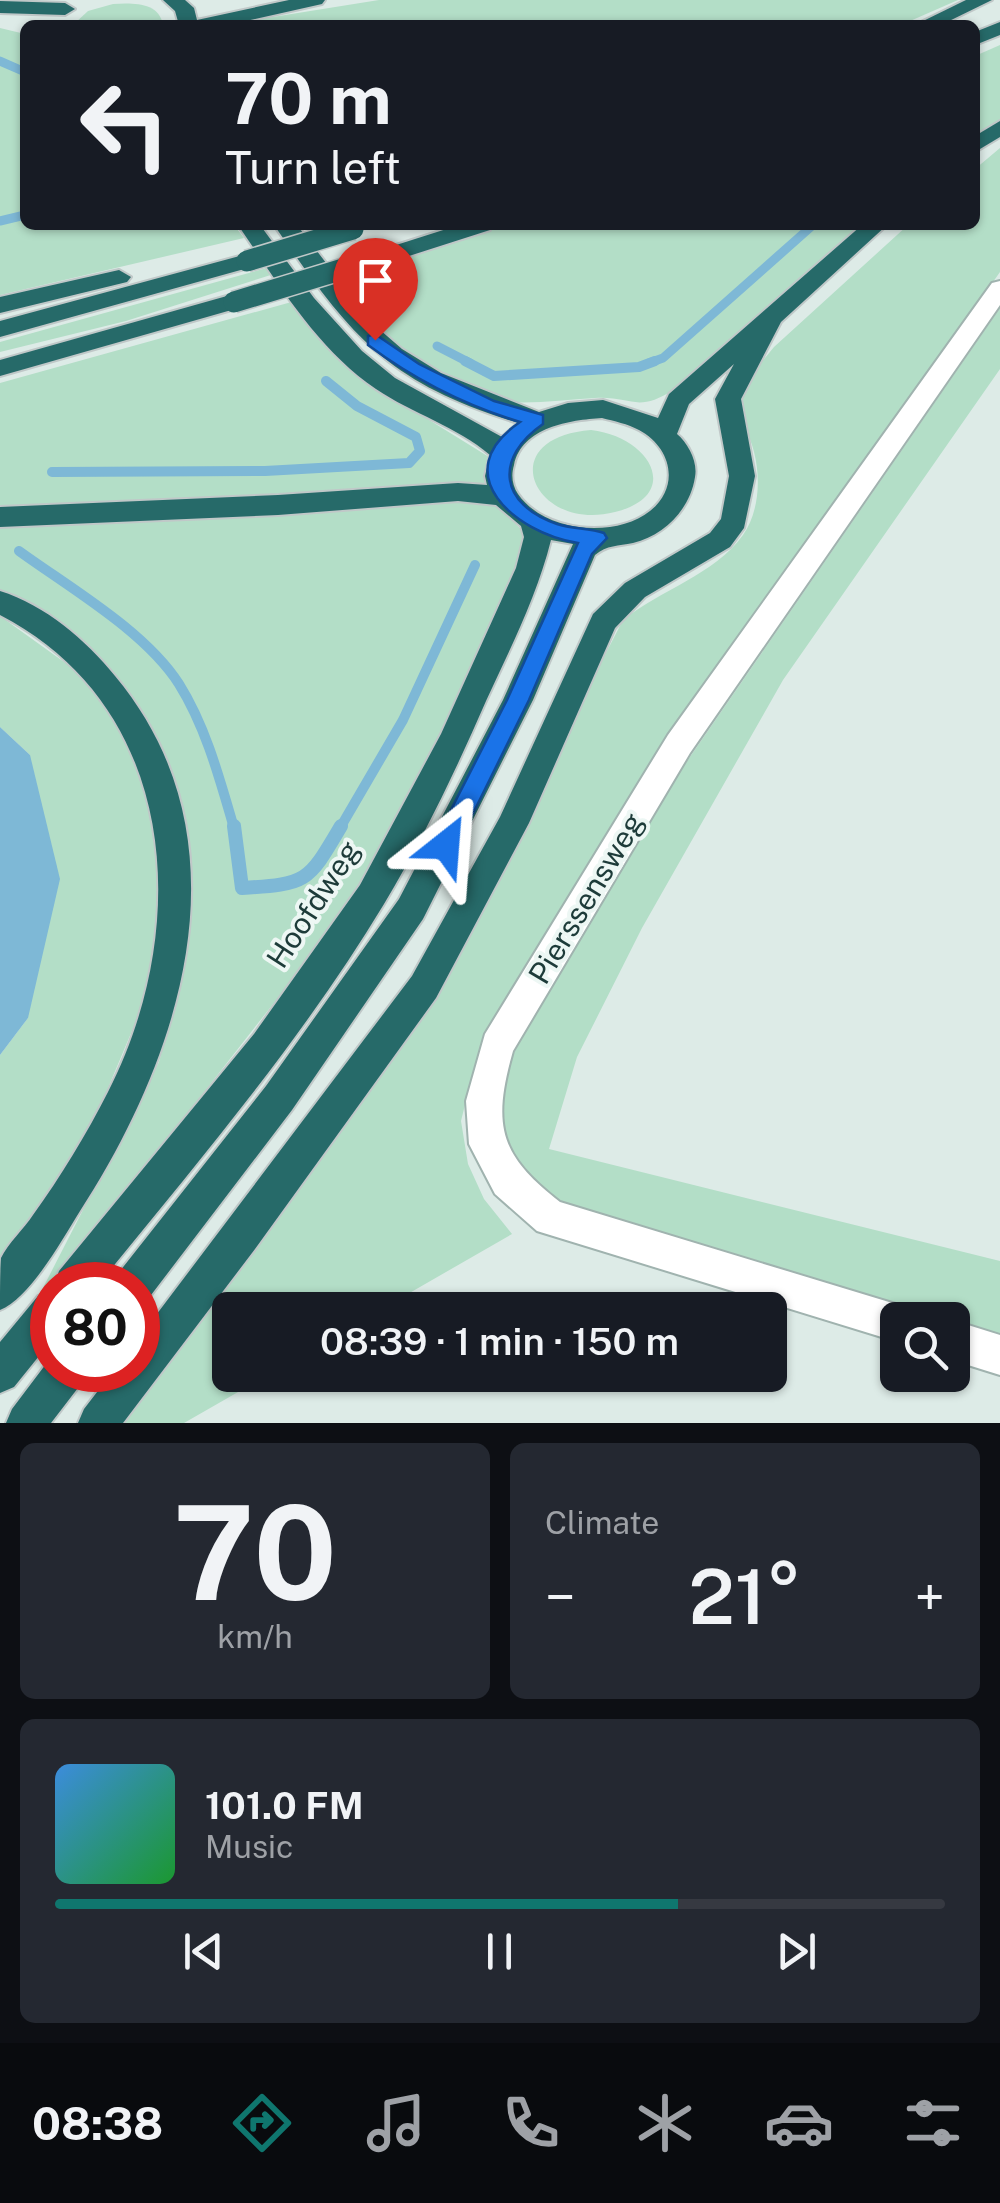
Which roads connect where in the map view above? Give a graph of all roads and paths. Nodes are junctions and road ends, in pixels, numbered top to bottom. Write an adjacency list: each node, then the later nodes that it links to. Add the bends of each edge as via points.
1 (266, 0): 6 (highway)
2 (315, 0): 7 (highway)
3 (982, 0): 8 (highway)
4 (74, 4): 5 (highway)
5 (0, 7)
6 (182, 11)
7 (224, 20)
8 (936, 20)
9 (1000, 126): 10 (highway)
10 (980, 142)
11 (253, 230): 24 (highway, via 318,320 372,375)
12 (339, 230): 15 (highway, bridge)
13 (467, 230): 21 (highway, bridge)
14 (870, 230): 19 (highway)
15 (284, 238): 16 (highway, bridge, via 246,261); 22 (highway, via 375,340 412,368 487,406)
16 (208, 264): 18 (highway); 20 (highway)
17 (1000, 288): 33 (street, Pierssensweg, via 678,744 497,1046 485,1083 482,1123 491,1158 514,1192 550,1218)
18 (0, 305)
19 (774, 314): 23 (highway, via 678,400); 40 (highway, via 728,399 742,476 734,521 720,540 635,590 603,622 513,823 424,987)
20 (0, 329)
21 (0, 368)
22 (536, 420): 23 (highway, via 568,410 603,410); 24 (highway)
23 (664, 434): 28 (highway, via 684,468 676,503 649,525)
24 (502, 452): 25 (highway, via 498,474)
25 (505, 496): 26 (highway, via 431,493); 27 (highway)
26 (0, 518)
27 (533, 522): 28 (highway); 30 (highway, Hoofdweg, via 538,538 530,568 451,745 372,894 201,1129)
28 (597, 538): 31 (highway, via 584,549 518,700 411,909 279,1098)
29 (0, 602): 32 (highway, via 84,660 132,721 159,779 177,884 167,977 127,1094 61,1210)
30 (92, 1262)
31 (152, 1262)
32 (0, 1290)
33 (880, 1318)
34 (30, 1337): 37 (highway)
35 (970, 1346): 36 (street)
36 (1000, 1355)
37 (0, 1373)
38 (50, 1392): 39 (highway)
39 (26, 1423)
40 (98, 1423)

